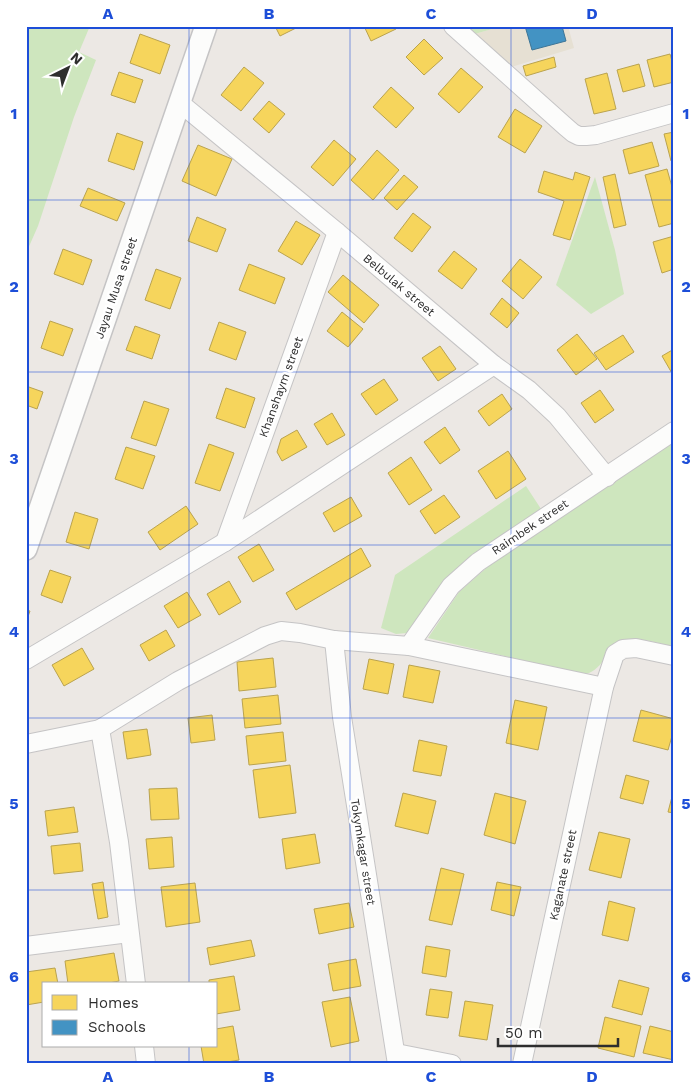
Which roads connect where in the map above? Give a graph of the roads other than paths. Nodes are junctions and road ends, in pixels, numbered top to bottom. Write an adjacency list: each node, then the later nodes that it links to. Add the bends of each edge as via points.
1 (206, 26): 3 (street, Jayau Musa street)
2 (454, 26): 4 (street, via 579,136 596,135)
3 (180, 103): 5 (street, Belbulak street); 10 (street, Jayau Musa street)
4 (674, 113)
5 (337, 232): 6 (street, Belbulak street); 9 (street, Khanshaym street)
6 (494, 366): 8 (street, Belbulak street, via 529,390 557,416); 9 (street)
7 (674, 431): 8 (street, Raimbek street)
8 (607, 477): 12 (street, Raimbek street, via 478,562 450,586)
9 (225, 542): 14 (street)
10 (26, 549)
11 (334, 640): 12 (street); 16 (street, via 281,631 265,636 178,681); 22 (street, Tokymkagar street, via 342,717)
12 (409, 646): 15 (street)
13 (674, 656): 15 (street, Kaganate street, via 636,648 623,649 612,660)
14 (26, 660)
15 (604, 687): 25 (street, Kaganate street)
16 (100, 729): 17 (street); 18 (street, via 119,842)
17 (26, 744)
18 (129, 933): 19 (street); 20 (street)
19 (26, 946)
20 (136, 982)
21 (144, 1048): 23 (street)
22 (396, 1058): 24 (street)
23 (146, 1064)
24 (452, 1064)
25 (522, 1064)

